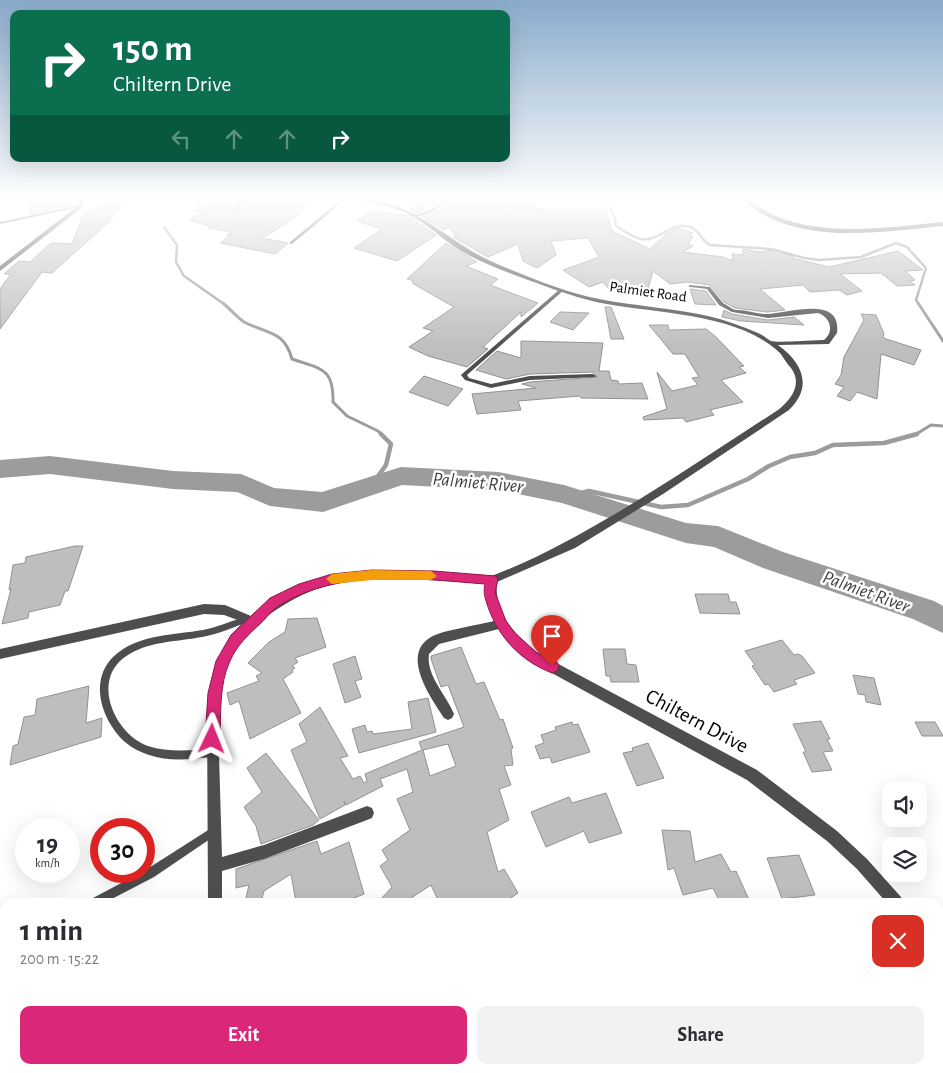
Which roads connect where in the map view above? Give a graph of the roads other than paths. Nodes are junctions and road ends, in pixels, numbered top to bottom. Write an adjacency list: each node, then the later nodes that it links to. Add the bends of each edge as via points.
1 (25, 249): 3 (street)
2 (462, 249): 5 (street, Palmiet Road)
3 (0, 269)
4 (692, 286): 6 (lane, via 708,288 720,304)
5 (562, 290): 7 (street, Palmiet Road, via 599,300 707,317 751,333); 8 (lane, via 464,375 467,379 491,386 530,378)
6 (734, 311): 7 (street, via 767,316 802,310 821,312 829,317 834,328 833,335 826,342)
7 (770, 344): 9 (street, Palmiet Road, via 790,360 798,373 800,383 791,405 660,492 571,545)
8 (592, 376)
9 (492, 580): 10 (street, via 372,575 332,579 275,602); 11 (street, Chiltern Drive, via 489,592)
10 (249, 620): 12 (street, via 225,610 204,608); 14 (street, via 222,661 215,693); 14 (lane, via 212,632 136,647 114,663 102,680 103,699 112,719 127,739 147,751 164,754)
11 (500, 624): 13 (street, via 436,640 427,647 423,656 426,670); 20 (street, Chiltern Drive, via 532,656 752,775 832,836)
12 (0, 654)
13 (448, 714)
14 (213, 753): 16 (street)
15 (367, 813): 17 (street, via 264,852)
16 (213, 832): 17 (street); 18 (lane)
17 (215, 866): 19 (street)
18 (104, 898)
19 (215, 898)
20 (892, 898)

